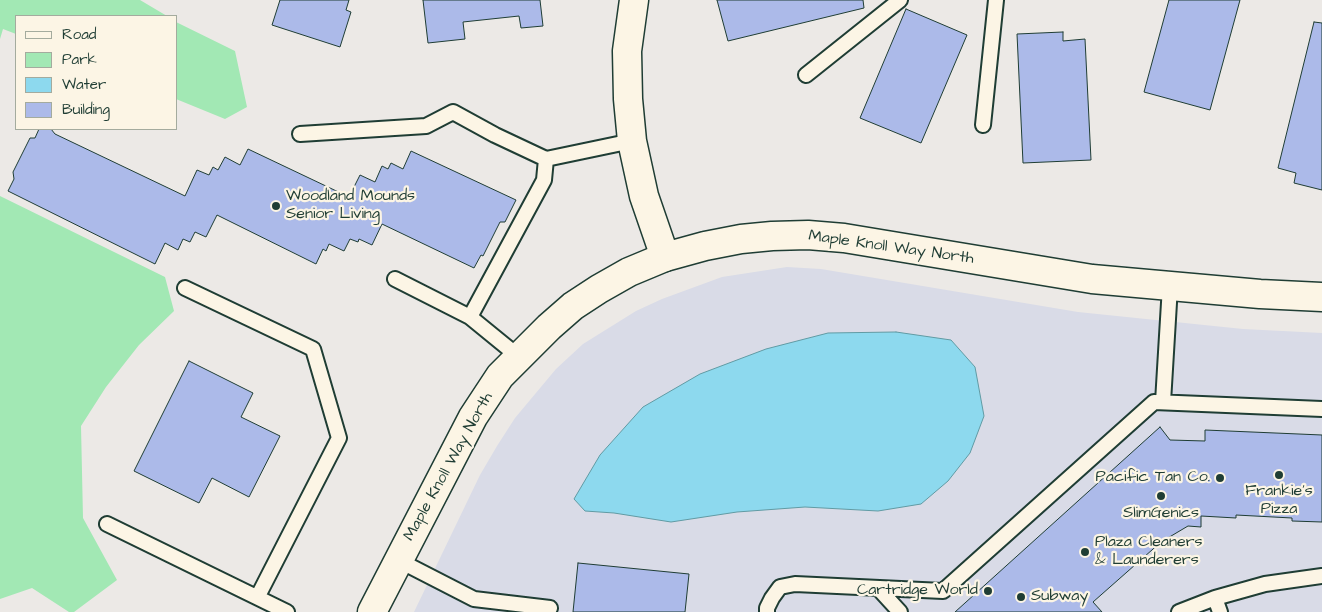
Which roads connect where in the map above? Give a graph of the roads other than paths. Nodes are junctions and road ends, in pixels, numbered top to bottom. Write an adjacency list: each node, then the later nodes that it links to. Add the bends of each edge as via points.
1 (634, 0): 7 (street, via 628,51)
2 (900, 0): 4 (lane)
3 (996, 0): 5 (lane)
4 (806, 75)
5 (984, 125)
6 (300, 134): 8 (lane, via 426,126 453,112)
7 (632, 141): 8 (lane); 9 (street, via 644,196)
8 (546, 159): 14 (lane, via 544,180)
9 (665, 257): 11 (street, Maple Knoll Way North, via 741,239 808,235 1092,278); 15 (street, Maple Knoll Way North, via 599,289 574,306)
10 (395, 279): 14 (lane)
11 (1170, 286): 13 (street, Maple Knoll Way North); 16 (lane)
12 (185, 288): 22 (lane, via 312,349 339,438)
13 (1322, 297)
14 (470, 317): 15 (lane)
15 (519, 356): 19 (street, Maple Knoll Way North, via 500,376 473,417)
16 (1163, 402): 17 (lane); 21 (lane, via 1154,402 943,592)
17 (1322, 409)
18 (107, 524): 22 (lane)
19 (398, 560): 24 (lane, via 474,599); 26 (street, Maple Knoll Way North)
20 (1322, 576): 23 (lane, via 1265,584)
21 (878, 588): 27 (lane, via 795,584 780,587); 28 (lane)
22 (258, 596): 25 (lane)
23 (1215, 598): 29 (lane); 30 (lane)
24 (550, 608)
25 (287, 612)
26 (372, 612)
27 (767, 612)
28 (900, 612)
29 (1179, 612)
30 (1220, 612)

